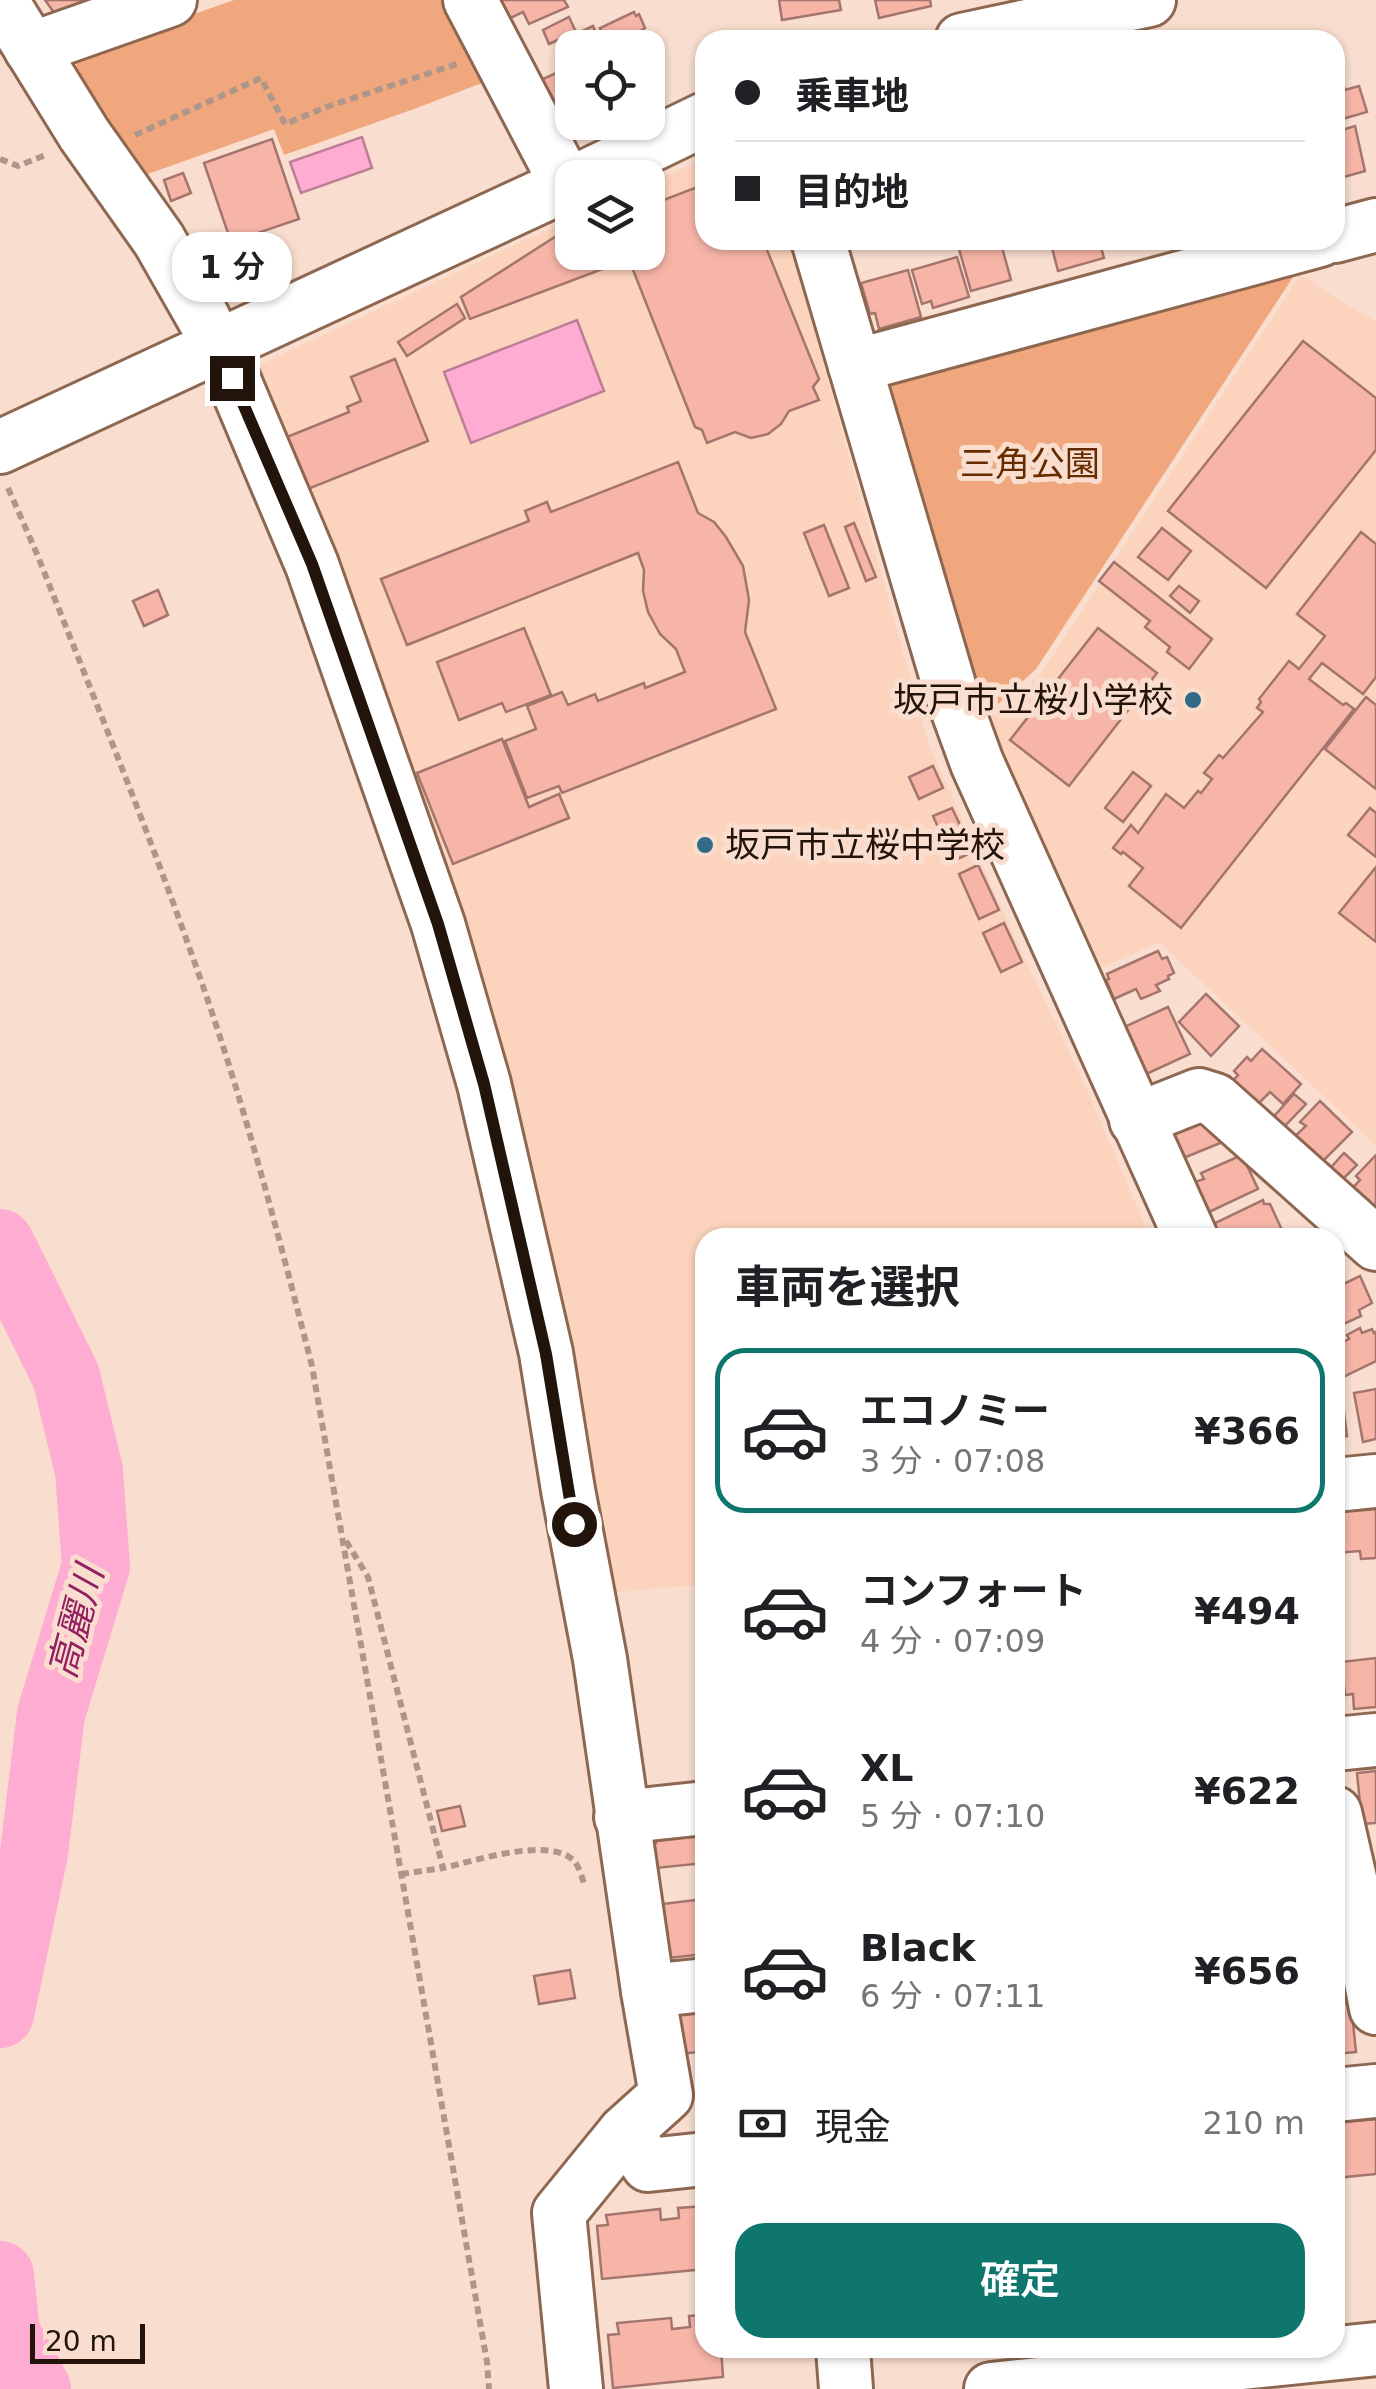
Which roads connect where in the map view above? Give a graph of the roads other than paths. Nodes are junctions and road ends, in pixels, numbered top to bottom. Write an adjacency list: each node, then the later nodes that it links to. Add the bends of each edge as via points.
1 (0, 0): 6 (street)
2 (170, 0): 6 (street)
3 (470, 0): 8 (street)
4 (1149, 0): 5 (street)
5 (1009, 30)
6 (31, 49): 15 (street)
7 (695, 125): 9 (street)
8 (561, 160)
9 (620, 160)
10 (555, 191): 18 (street)
11 (1376, 225): 12 (street)
12 (1345, 233)
13 (821, 250): 16 (street)
14 (1283, 250): 16 (street)
15 (204, 319)
16 (855, 366): 19 (street, via 977,763)
17 (232, 378): 27 (street, via 312,564 438,924 484,1084 546,1354)
18 (2, 461)
19 (1136, 1120): 20 (street); 21 (street, via 1199,1095 1215,1100)
20 (1186, 1228)
21 (1376, 1244)
22 (1376, 1481): 23 (street)
23 (1345, 1483)
24 (1376, 1740): 25 (street)
25 (1345, 1743)
26 (695, 1809): 27 (street)
27 (622, 1817): 31 (street)
28 (1345, 1861): 29 (street)
29 (1357, 1918): 32 (street)
30 (695, 1986): 31 (street)
31 (648, 1991): 35 (street, via 666,2096)
32 (1376, 2008)
33 (1376, 2091): 34 (street)
34 (1345, 2094)
35 (626, 2132): 36 (street, via 648,2166); 41 (street, via 559,2213)
36 (695, 2160)
37 (1376, 2349): 38 (street)
38 (1345, 2352)
39 (844, 2358): 42 (street)
40 (1289, 2358): 43 (street)
41 (576, 2389)
42 (846, 2389)
43 (991, 2389)

